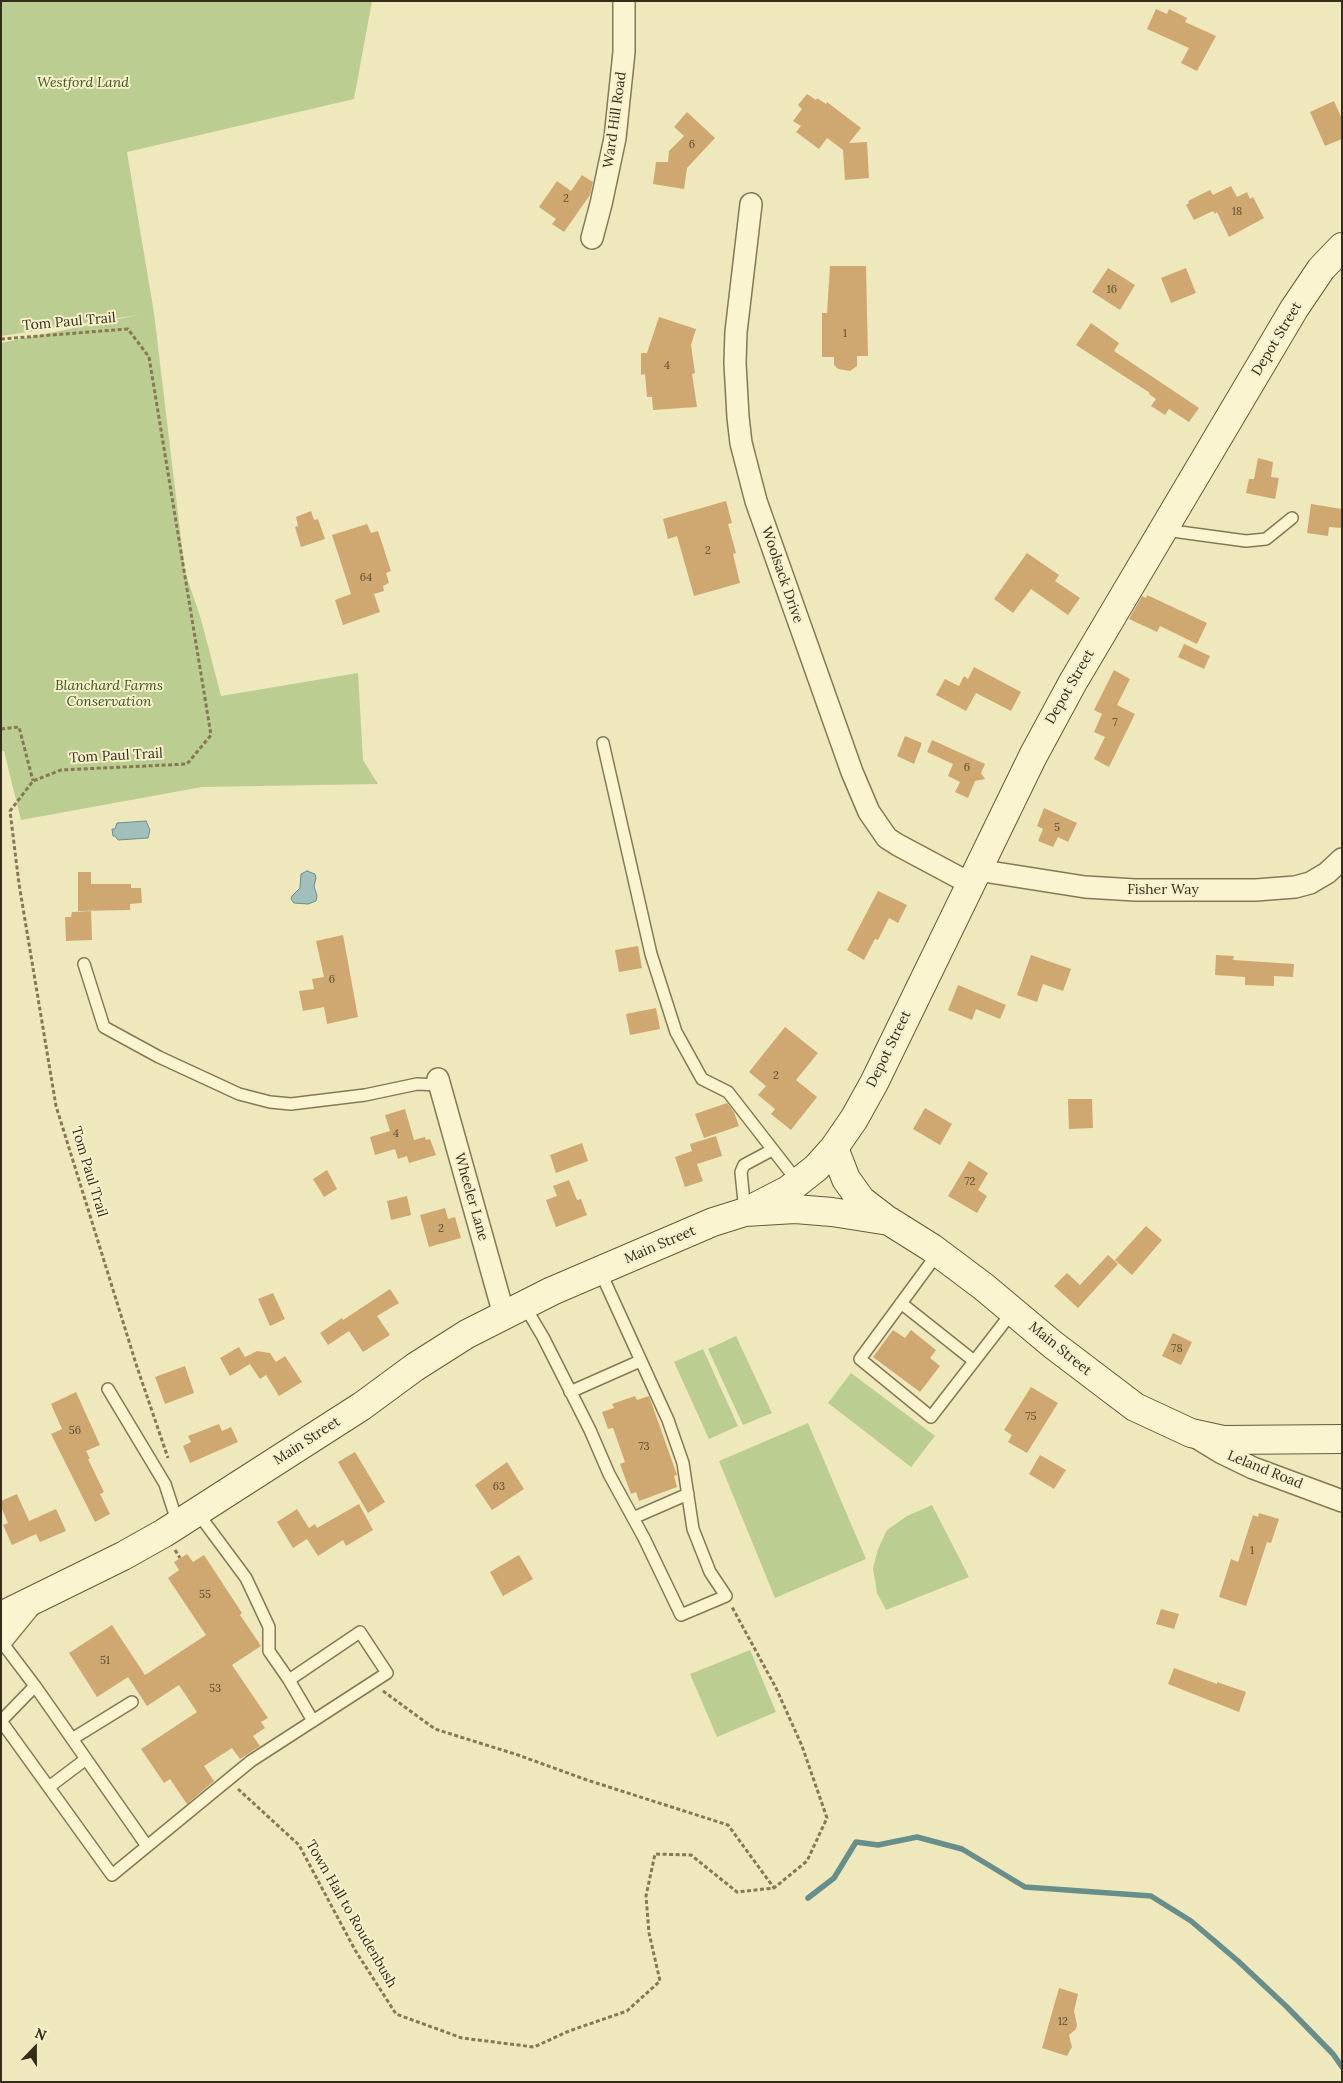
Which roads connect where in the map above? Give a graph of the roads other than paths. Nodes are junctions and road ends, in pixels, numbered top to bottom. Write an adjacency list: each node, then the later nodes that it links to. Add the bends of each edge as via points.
1 (624, 1): 3 (street, Ward Hill Road, via 624,52 615,138)
2 (751, 204): 9 (street, Woolsack Drive, via 735,363 741,443 756,501 869,812 887,838)
3 (592, 238)
4 (1342, 247): 6 (main road, Depot Street, via 1312,281)
5 (1292, 518): 6 (lane, via 1266,539 1246,541)
6 (1163, 530): 9 (main road, Depot Street, via 1054,714)
7 (603, 743): 13 (lane, via 651,954 676,1032 702,1079 728,1092)
8 (1342, 859): 9 (street, Fisher Way, via 1310,883 1295,888 1256,890 1085,888)
9 (974, 877): 12 (main road, Depot Street, via 874,1082)
10 (84, 964): 11 (lane, via 104,1027 239,1094 291,1104)
11 (438, 1082): 20 (street, Wheeler Lane)
12 (834, 1148): 14 (main road, Depot Street); 16 (main road, via 846,1179 860,1200)
13 (772, 1150): 14 (lane); 15 (lane, via 744,1164 741,1172)
14 (798, 1182): 15 (main road, Depot Street)
15 (745, 1212): 16 (main road, Main Street, via 795,1209); 18 (main road, Main Street, via 713,1222)
16 (888, 1221): 17 (main road, Main Street)
17 (938, 1253): 19 (lane); 21 (main road, Main Street)
18 (600, 1271): 20 (main road, Main Street); 22 (lane)
19 (901, 1303): 23 (lane); 23 (lane, via 860,1359 931,1417)
20 (514, 1310): 25 (lane, via 543,1337); 30 (main road, Main Street, via 467,1334 415,1367 362,1406)
21 (1013, 1311): 23 (lane); 26 (main road, Main Street, via 1135,1407)
22 (640, 1361): 25 (lane); 28 (lane, via 668,1420 683,1463)
23 (974, 1361)
24 (108, 1389): 30 (lane)
25 (570, 1392): 31 (lane)
26 (1191, 1433): 27 (main road, Main Street, via 1223,1440); 29 (street, Leland Road, via 1252,1468)
27 (1342, 1439)
28 (688, 1494): 31 (lane); 31 (lane, via 693,1529 710,1572 726,1596 681,1615)
29 (1342, 1502)
30 (188, 1518): 32 (main road, Main Street, via 123,1556); 35 (lane, via 246,1578 269,1627 269,1651)
31 (633, 1518)
32 (33, 1601): 33 (main road, Main Street); 34 (street)
33 (1, 1616)
34 (1, 1641): 36 (lane)
35 (290, 1680): 38 (lane); 38 (lane, via 360,1632 388,1673)
36 (35, 1686): 39 (lane); 41 (lane, via 1,1721)
37 (132, 1702): 39 (lane)
38 (313, 1721): 42 (lane, via 251,1761)
39 (72, 1739): 40 (lane)
40 (86, 1759): 41 (lane); 42 (lane)
41 (49, 1788): 42 (lane, via 112,1875)
42 (147, 1846)

